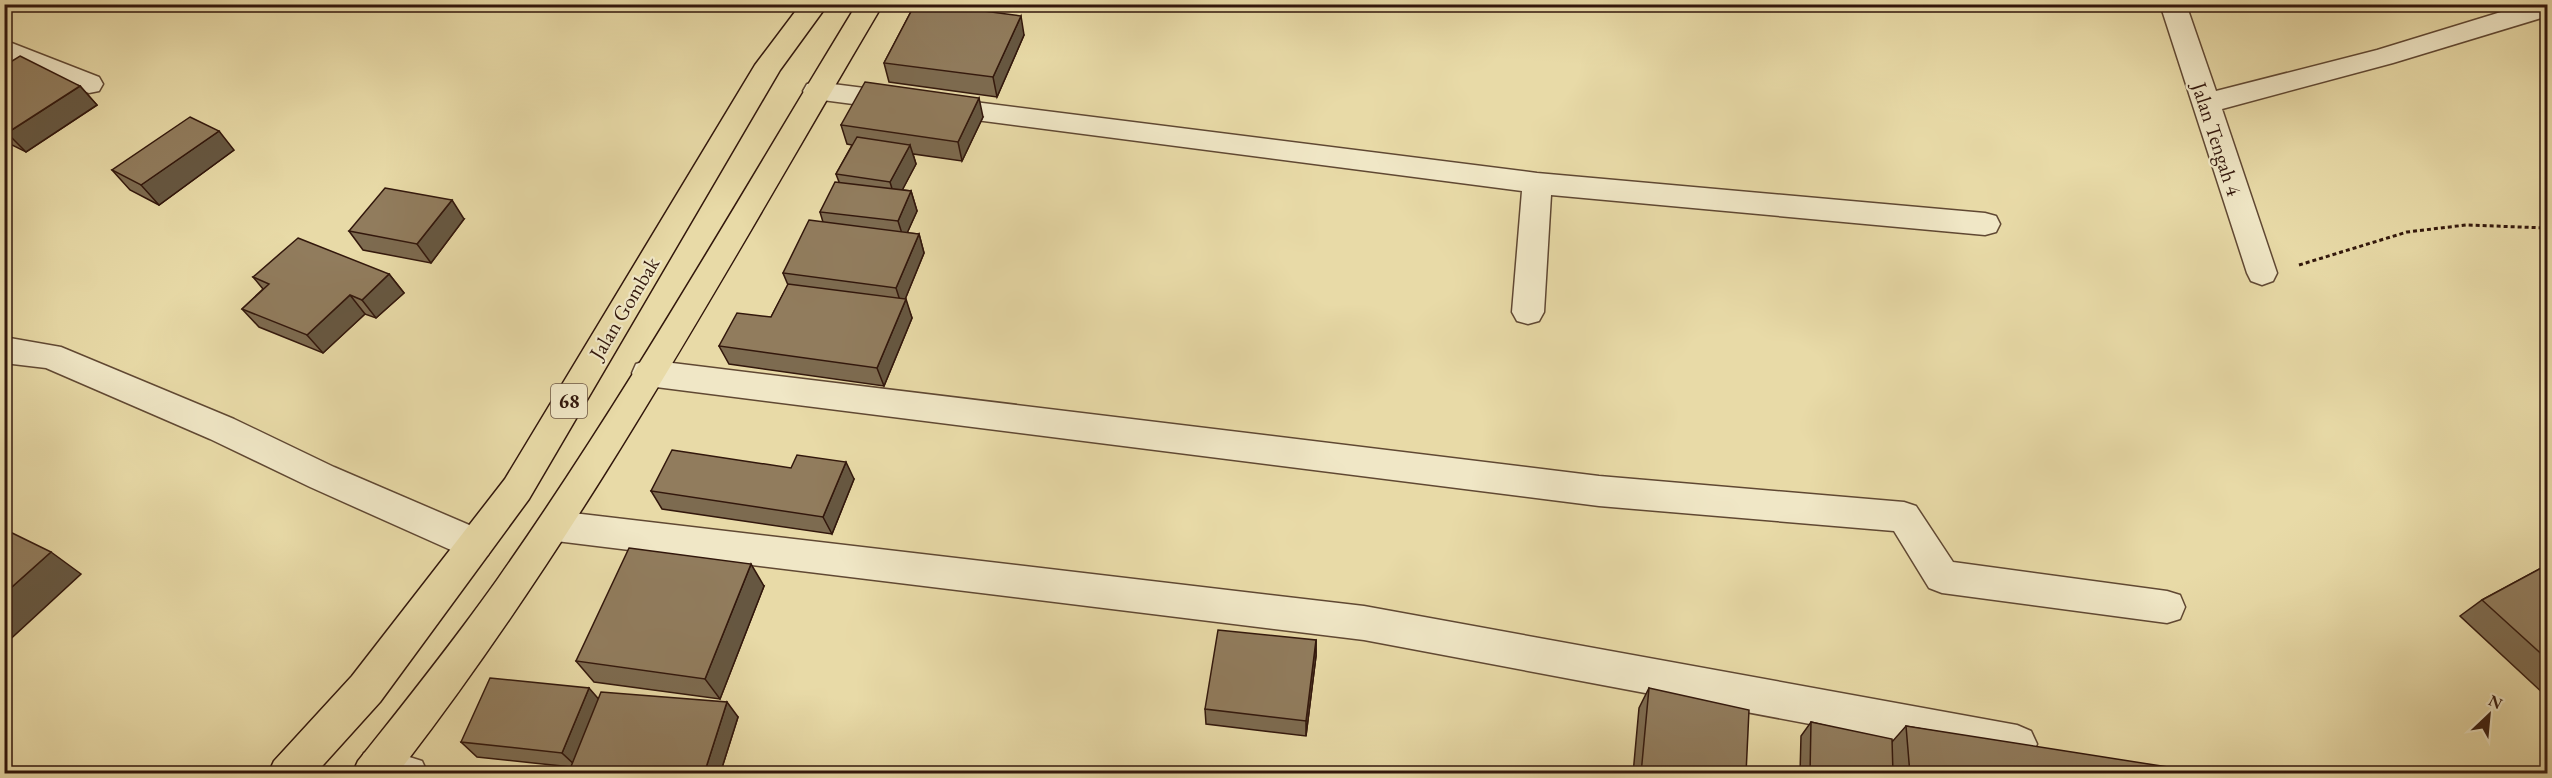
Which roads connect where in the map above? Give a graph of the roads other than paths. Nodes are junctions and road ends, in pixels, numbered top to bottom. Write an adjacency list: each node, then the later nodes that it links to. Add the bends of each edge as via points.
1 (815, 4): 16 (main road, Jalan Gombak / 68, via 769,65 517,489)
2 (870, 4): 7 (main road, 68)
3 (2173, 4): 8 (street, Jalan Tengah 4)
4 (2547, 7): 8 (street, via 2383,57)
5 (4, 49): 6 (street)
6 (89, 84)
7 (817, 91): 9 (street); 14 (main road, 68)
8 (2204, 104): 11 (street, Jalan Tengah 4)
9 (1537, 183): 10 (street); 12 (street)
10 (1985, 224)
11 (2261, 270)
12 (1528, 312)
13 (4, 350): 16 (street, via 50,356)
14 (648, 373): 15 (main road, 68); 17 (street, via 1599,491 1905,517 1942,577)
15 (556, 526): 18 (street, via 1364,623); 19 (main road, 68)
16 (475, 544): 20 (main road, Jalan Gombak / 68, via 366,689)
17 (2167, 607)
18 (2049, 750)
19 (386, 771)
20 (288, 774)

